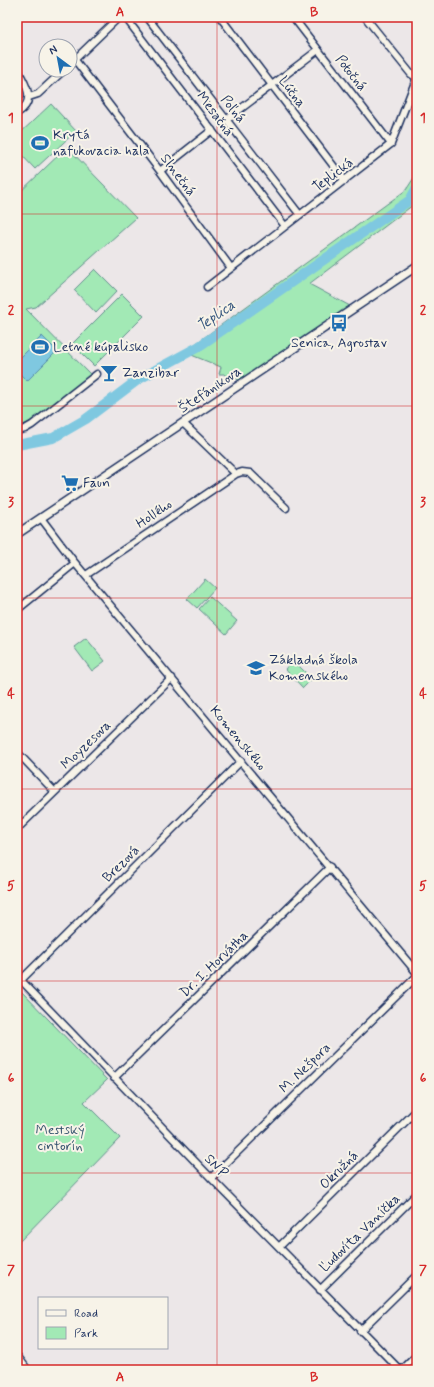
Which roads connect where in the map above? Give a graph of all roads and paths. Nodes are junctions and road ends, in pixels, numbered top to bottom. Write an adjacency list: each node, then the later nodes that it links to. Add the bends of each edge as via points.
1 (119, 17): 8 (street)
2 (125, 17): 17 (street, Mesačná)
3 (147, 17): 16 (street, Poľná)
4 (220, 17): 13 (street, Lúčna)
5 (293, 17): 7 (street, Potočná)
6 (365, 17): 11 (street, via 411,74)
7 (318, 50): 13 (street); 18 (street, Potočná)
8 (78, 56)
9 (17, 69): 14 (street)
10 (78, 69): 19 (street, Slnečná)
11 (417, 77): 18 (street)
12 (55, 78): 14 (street, via 38,94)
13 (272, 85): 16 (street); 20 (street, Lúčna)
14 (29, 97): 15 (street, via 22,110)
15 (17, 113)
16 (226, 120): 21 (street, Poľná)
17 (212, 130): 19 (street); 22 (street, Mesačná)
18 (392, 144): 20 (street, Teplická)
19 (160, 171): 24 (street, Slnečná)
20 (345, 181): 21 (street, Teplická)
21 (300, 215): 22 (street, Teplická)
22 (285, 226): 24 (street, Teplická)
23 (417, 266): 27 (street, Štefánikova)
24 (231, 268): 25 (street, Teplická)
25 (207, 287)
26 (97, 374): 28 (street, via 32,425)
27 (183, 423): 29 (street); 31 (street, Štefánikova)
28 (17, 431)
29 (236, 474): 30 (street, via 250,473); 34 (street, Hollého)
30 (286, 508)
31 (41, 518): 32 (street, Štefánikova); 33 (street, Komenského)
32 (17, 534)
33 (75, 563): 34 (street, Komenského); 35 (street)
34 (86, 575): 36 (street, Komenského)
35 (17, 610)
36 (172, 678): 38 (street, Komenského); 39 (street, Moyzesova)
37 (17, 752): 39 (street)
38 (241, 762): 41 (street, Komenského); 44 (street, Brezová)
39 (55, 792): 40 (street, Moyzesova)
40 (17, 829)
41 (330, 867): 42 (street, Komenského); 45 (street, Dr. I. Horvátha)
42 (417, 972)
43 (417, 976): 47 (street, M. Nešpora)
44 (18, 980): 45 (street, SNP)
45 (114, 1078): 47 (street, SNP)
46 (417, 1110): 49 (street, Okružná)
47 (211, 1178): 49 (street, SNP)
48 (417, 1194): 51 (street, Ľudovíta Vaníčka)
49 (279, 1247): 51 (street, SNP)
50 (417, 1275): 52 (street)
51 (320, 1290): 52 (street, SNP)
52 (360, 1331): 56 (street, SNP)
53 (417, 1356): 56 (street)
54 (17, 1358): 55 (main road)
55 (25, 1370)
56 (401, 1370)

